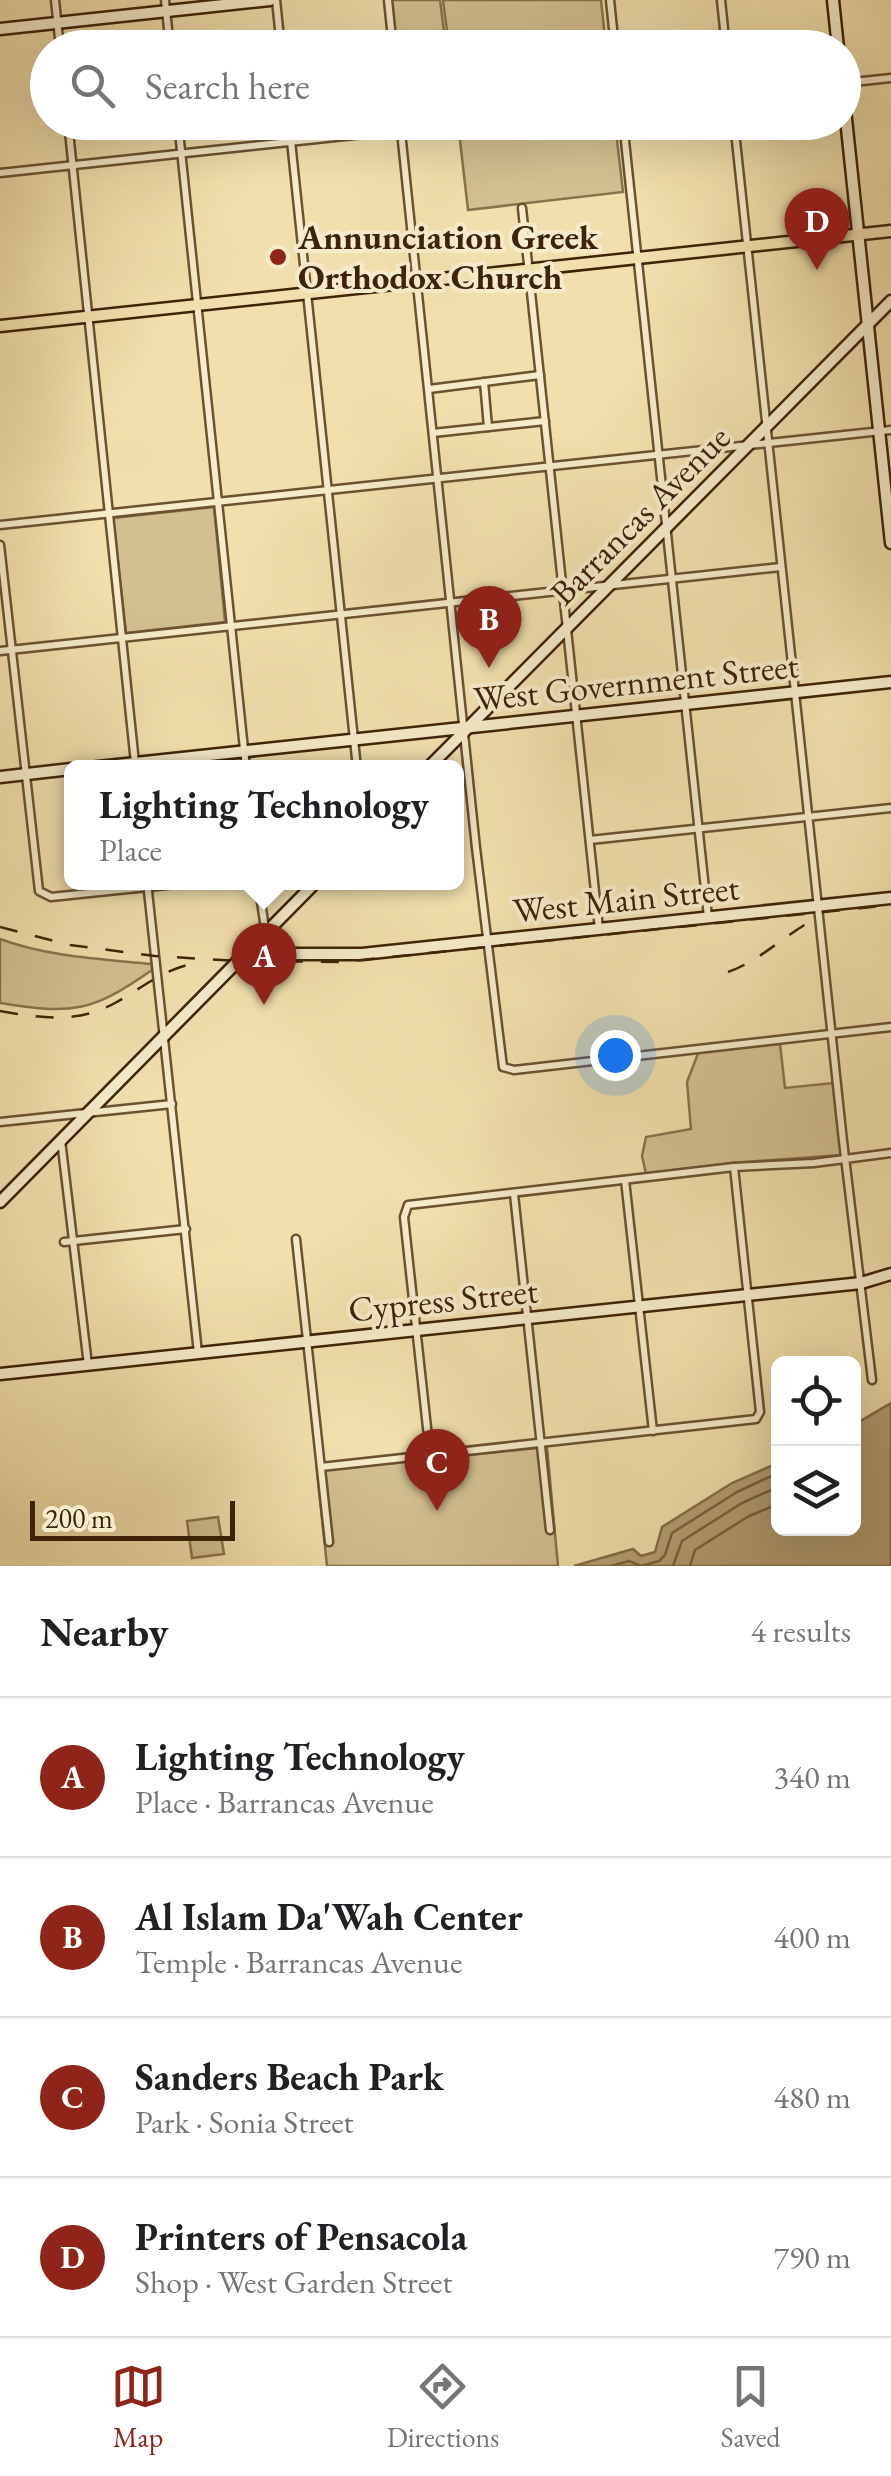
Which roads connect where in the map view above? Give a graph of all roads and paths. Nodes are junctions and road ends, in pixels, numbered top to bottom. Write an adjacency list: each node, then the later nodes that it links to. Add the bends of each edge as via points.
1 (55, 0): 8 (street)
2 (273, 0): 7 (street); 11 (street)
3 (388, 0): 12 (street)
4 (610, 0): 13 (street)
5 (721, 0): 14 (street)
6 (833, 0): 15 (street)
7 (166, 6): 8 (street)
8 (57, 23): 9 (street); 10 (street)
9 (0, 29)
10 (58, 30)
11 (278, 30)
12 (390, 30)
13 (613, 30)
14 (724, 30)
15 (836, 30)
16 (891, 78): 17 (street)
17 (861, 81)
18 (70, 140): 27 (street)
19 (180, 140): 26 (street)
20 (304, 140): 25 (street)
21 (402, 140): 35 (street)
22 (625, 140): 33 (street)
23 (736, 140): 32 (street)
24 (848, 140): 31 (street)
25 (290, 142): 26 (street); 36 (street)
26 (181, 154): 27 (street); 38 (street)
27 (72, 165): 28 (street); 39 (street)
28 (0, 173)
29 (522, 208): 34 (street)
30 (891, 230): 31 (main road)
31 (858, 234): 32 (main road); 40 (street)
32 (747, 246): 33 (main road); 47 (street)
33 (638, 258): 34 (main road); 52 (street)
34 (528, 269): 35 (main road); 42 (street)
35 (417, 282): 36 (main road); 44 (street)
36 (306, 293): 38 (main road); 56 (street)
37 (891, 301): 40 (street, Barrancas Avenue)
38 (197, 305): 39 (main road); 57 (street)
39 (88, 316): 41 (main road); 58 (street)
40 (868, 324): 47 (street, Barrancas Avenue); 48 (street)
41 (0, 326)
42 (540, 375): 43 (street); 45 (street)
43 (484, 382): 44 (street); 46 (street)
44 (429, 389): 49 (street)
45 (544, 421): 46 (street); 53 (street)
46 (488, 427): 49 (street)
47 (766, 427): 50 (street); 51 (street, Barrancas Avenue)
48 (885, 430): 50 (street); 54 (street)
49 (434, 433): 55 (street)
50 (768, 443): 51 (street); 63 (street)
51 (748, 445): 52 (street); 60 (street, Barrancas Avenue)
52 (658, 454): 53 (street); 60 (street)
53 (549, 466): 55 (street); 66 (street)
54 (888, 475): 61 (street)
55 (438, 478): 56 (street); 67 (street)
56 (327, 490): 57 (street); 68 (street)
57 (218, 502): 58 (street); 69 (street)
58 (109, 514): 59 (street); 71 (street)
59 (0, 525)
60 (666, 528): 64 (street); 65 (street, Barrancas Avenue)
61 (891, 543)
62 (0, 545): 72 (street)
63 (781, 567): 64 (street); 75 (street)
64 (672, 579): 65 (street); 76 (street)
65 (609, 586): 66 (street); 70 (street, Barrancas Avenue)
66 (562, 591): 67 (street); 70 (street)
67 (452, 603): 68 (street); 78 (street)
68 (341, 615): 69 (street); 79 (street)
69 (231, 626): 71 (street); 80 (street)
70 (567, 629): 77 (street); 78 (street, Barrancas Avenue)
71 (122, 638): 72 (street); 81 (street)
72 (12, 650): 73 (street); 87 (street)
73 (0, 651)
74 (891, 682): 75 (street, West Government Street)
75 (794, 692): 76 (street, West Government Street); 90 (street)
76 (685, 704): 77 (street, West Government Street); 91 (street)
77 (576, 715): 78 (street, West Government Street); 92 (street)
78 (465, 729): 79 (street, West Government Street); 85 (street, Barrancas Avenue); 102 (street)
79 (354, 740): 80 (street, West Government Street); 84 (street)
80 (244, 751): 82 (street, West Government Street); 83 (street)
81 (134, 760)
82 (174, 760)
83 (245, 760)
84 (355, 760)
85 (436, 760)
86 (64, 771): 87 (street)
87 (24, 774): 88 (street); 93 (street, via 40,892 51,897)
88 (0, 777)
89 (891, 808): 90 (street)
90 (808, 817): 91 (street); 98 (street)
91 (699, 829): 92 (street); 99 (street)
92 (590, 840): 100 (street)
93 (108, 890)
94 (149, 890): 106 (street)
95 (259, 890): 101 (street)
96 (309, 890): 101 (street)
97 (891, 898): 98 (street, West Main Street)
98 (817, 906): 99 (street, West Main Street); 105 (street)
99 (708, 917): 100 (street, West Main Street)
100 (599, 929): 102 (street, West Main Street)
101 (266, 936): 103 (street)
102 (487, 941): 103 (street, West Main Street, via 350,955); 105 (street, via 503,1067 514,1070)
103 (247, 954): 106 (street)
104 (891, 1027): 105 (street)
105 (831, 1034): 112 (street)
106 (165, 1036): 107 (street); 108 (street)
107 (172, 1104): 108 (street); 117 (street)
108 (89, 1111): 109 (street); 110 (street)
109 (0, 1122)
110 (60, 1139): 116 (street); 119 (street)
111 (891, 1153): 112 (street)
112 (846, 1158): 113 (street); 121 (street)
113 (734, 1167): 114 (street); 122 (street)
114 (625, 1180): 115 (street); 123 (street)
115 (514, 1194): 124 (street); 125 (street, via 422,1201 405,1209)
116 (0, 1202)
117 (186, 1229): 119 (street); 127 (street)
118 (296, 1239): 126 (street)
119 (69, 1241): 128 (street)
120 (891, 1274): 121 (street, Cypress Street)
121 (861, 1283): 122 (street, Cypress Street); 130 (street)
122 (748, 1294): 123 (street, Cypress Street); 131 (street, via 759,1416)
123 (638, 1306): 124 (street, Cypress Street); 131 (street)
124 (528, 1318): 125 (street, Cypress Street); 132 (street)
125 (417, 1330): 126 (street, Cypress Street); 133 (street)
126 (308, 1342): 127 (street, Cypress Street); 134 (street)
127 (198, 1353): 128 (street, Cypress Street)
128 (88, 1365): 129 (street, Cypress Street)
129 (0, 1374)
130 (872, 1380)
131 (652, 1431): 132 (street)
132 (541, 1443): 133 (street); 135 (street)
133 (430, 1455): 134 (street)
134 (321, 1467): 136 (street)
135 (550, 1530)
136 (329, 1542)

